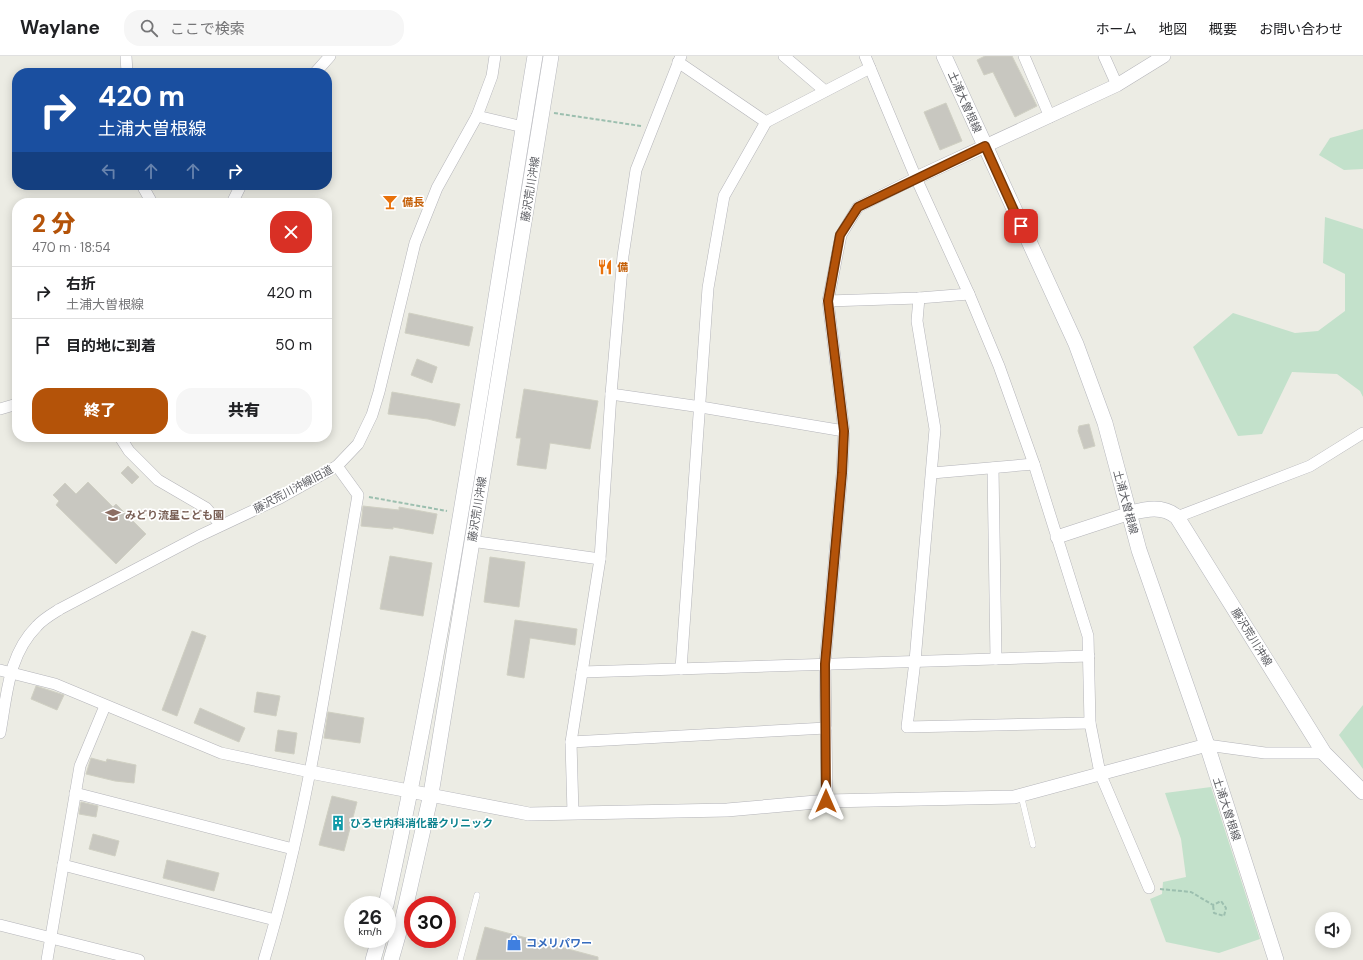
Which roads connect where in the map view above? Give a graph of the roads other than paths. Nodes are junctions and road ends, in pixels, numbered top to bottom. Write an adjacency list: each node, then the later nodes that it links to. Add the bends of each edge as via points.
1 (126, 56): 13 (street)
2 (330, 56): 14 (street)
3 (495, 56): 18 (street, 藤沢荒川沖線旧道, via 492,76)
4 (535, 56): 21 (main road, 藤沢荒川沖線)
5 (551, 56): 42 (main road, 藤沢荒川沖線)
6 (784, 56): 17 (street)
7 (865, 56): 15 (street)
8 (944, 56): 22 (main road, 土浦大曽根線)
9 (1024, 56): 19 (street)
10 (1104, 56): 16 (street)
11 (1164, 56): 16 (street)
12 (680, 59): 20 (street); 27 (street, via 636,170 623,256)
13 (127, 68)
14 (319, 68)
15 (870, 68): 17 (street); 23 (street)
16 (1117, 85): 19 (street)
17 (824, 90): 20 (street)
18 (477, 116): 21 (street); 35 (street, 藤沢荒川沖線旧道, via 436,188 415,243 372,415 358,444)
19 (1050, 117): 22 (street)
20 (766, 122): 29 (street, via 724,196 708,288)
21 (523, 127): 60 (main road, 藤沢荒川沖線)
22 (985, 146): 23 (street); 38 (main road, 土浦大曽根線, via 1081,356 1105,423)
23 (916, 178): 24 (street); 26 (street, via 858,207 840,235)
24 (969, 294): 25 (street); 34 (street, via 999,366)
25 (919, 298): 26 (street); 37 (street, via 917,321 935,429)
26 (828, 301): 31 (street)
27 (611, 394): 29 (street); 43 (street)
28 (12, 405): 30 (street)
29 (701, 406): 31 (street); 48 (street)
30 (0, 408)
31 (844, 431): 47 (street)
32 (1363, 433): 39 (street, via 1310,466)
33 (123, 442): 40 (street, via 129,452 158,480 206,508)
34 (1034, 464): 36 (street); 41 (street)
35 (337, 466): 40 (street, 藤沢荒川沖線旧道, via 280,498); 58 (street, via 358,495)
36 (993, 468): 37 (street); 45 (street)
37 (932, 473): 46 (street)
38 (1130, 513): 39 (main road, via 1156,508 1165,509); 41 (street); 56 (main road, 土浦大曽根線, via 1139,550)
39 (1177, 517): 57 (main road, 藤沢荒川沖線)
40 (221, 526): 49 (street, 藤沢荒川沖線旧道, via 60,609 38,624 25,639)
41 (1057, 538): 44 (street, via 1088,636)
42 (472, 541): 43 (street); 63 (main road, 藤沢荒川沖線)
43 (600, 559): 50 (street)
44 (1089, 656): 45 (street); 52 (street)
45 (996, 659): 46 (street)
46 (915, 661): 47 (street); 52 (street, via 907,726)
47 (825, 664): 48 (street); 53 (street)
48 (681, 669): 50 (street)
49 (5, 672): 51 (street, via 55,684); 54 (street, 藤沢荒川沖線旧道)
50 (582, 672): 55 (street)
51 (105, 706): 58 (street, via 221,753); 62 (street, via 80,766)
52 (1090, 723): 59 (street)
53 (826, 728): 55 (street); 65 (street)
54 (0, 733)
55 (571, 742): 66 (street)
56 (1207, 745): 57 (street, via 1265,754); 59 (street); 83 (main road, 土浦大曽根線)
57 (1324, 753): 61 (main road, 藤沢荒川沖線)
58 (310, 772): 60 (street); 68 (street)
59 (1100, 773): 64 (street); 70 (street)
60 (412, 791): 63 (street); 72 (main road, 藤沢荒川沖線)
61 (1363, 792)
62 (75, 793): 68 (street); 69 (street)
63 (431, 794): 66 (street, via 529,814); 81 (main road, 藤沢荒川沖線, via 404,918)
64 (1021, 795): 65 (street); 67 (lane)
65 (826, 801): 66 (street, via 727,810)
66 (573, 813)
67 (1032, 845)
68 (293, 849): 73 (street)
69 (63, 865): 73 (street); 75 (street)
70 (1149, 888)
71 (477, 895): 82 (lane)
72 (388, 896)
73 (275, 920): 79 (street)
74 (0, 924): 75 (street)
75 (51, 938): 77 (street); 78 (street)
76 (376, 948): 80 (main road)
77 (47, 960)
78 (139, 960)
79 (264, 960)
80 (373, 960)
81 (391, 960)
82 (460, 960)
83 (1276, 960)

